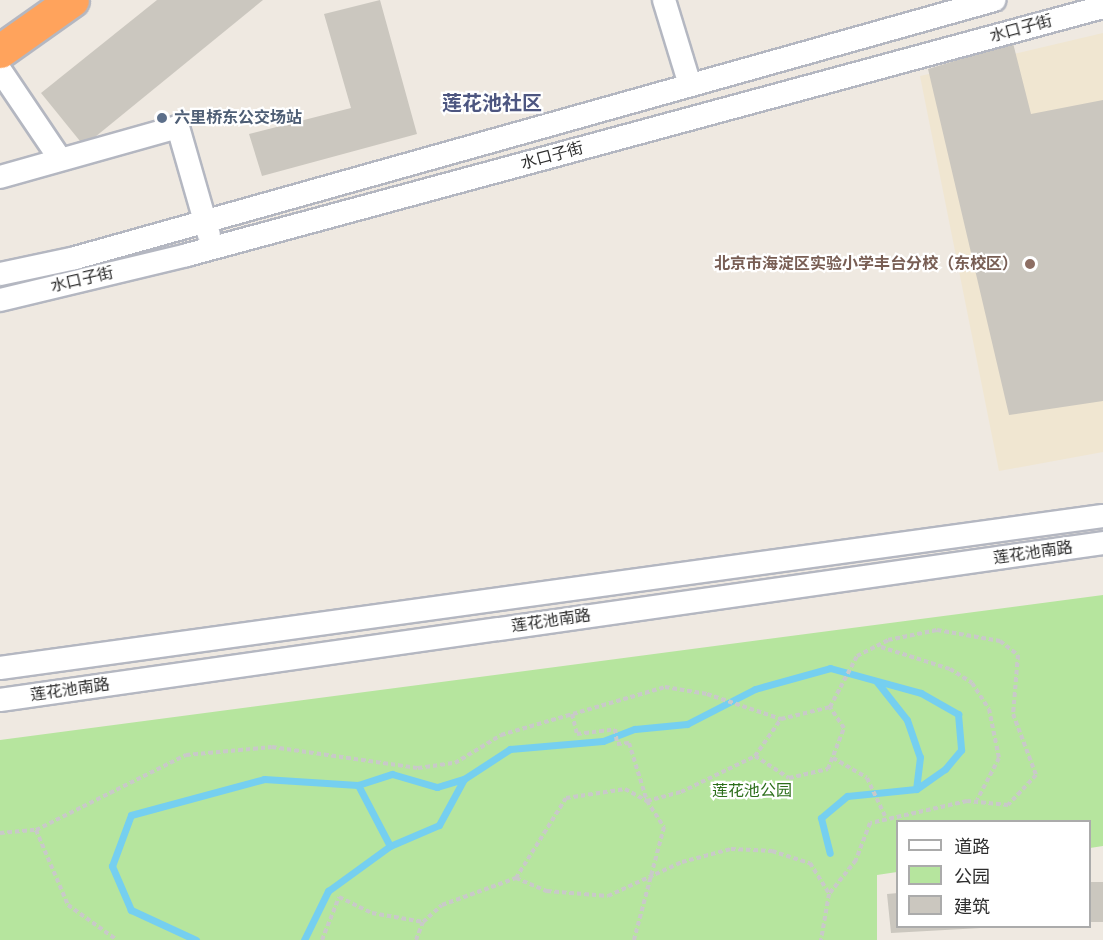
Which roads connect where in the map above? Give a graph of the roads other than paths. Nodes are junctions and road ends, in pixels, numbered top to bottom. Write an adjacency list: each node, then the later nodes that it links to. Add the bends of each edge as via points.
1 (72, 0): 5 (highway)
2 (664, 0): 7 (street)
3 (994, 0): 7 (street, 水口子街)
4 (1103, 7): 11 (street, 水口子街)
5 (0, 51)
6 (0, 70): 8 (street)
7 (690, 85): 10 (street, 水口子街)
8 (60, 159): 9 (street); 10 (street, via 178,127)
9 (0, 177)
10 (205, 221): 11 (street); 12 (street, 水口子街)
11 (213, 248): 13 (street, 水口子街)
12 (0, 274)
13 (0, 300)
14 (1103, 516): 16 (street, 莲花池南路)
15 (1103, 543): 17 (street, 莲花池南路)
16 (0, 668)
17 (0, 700)

